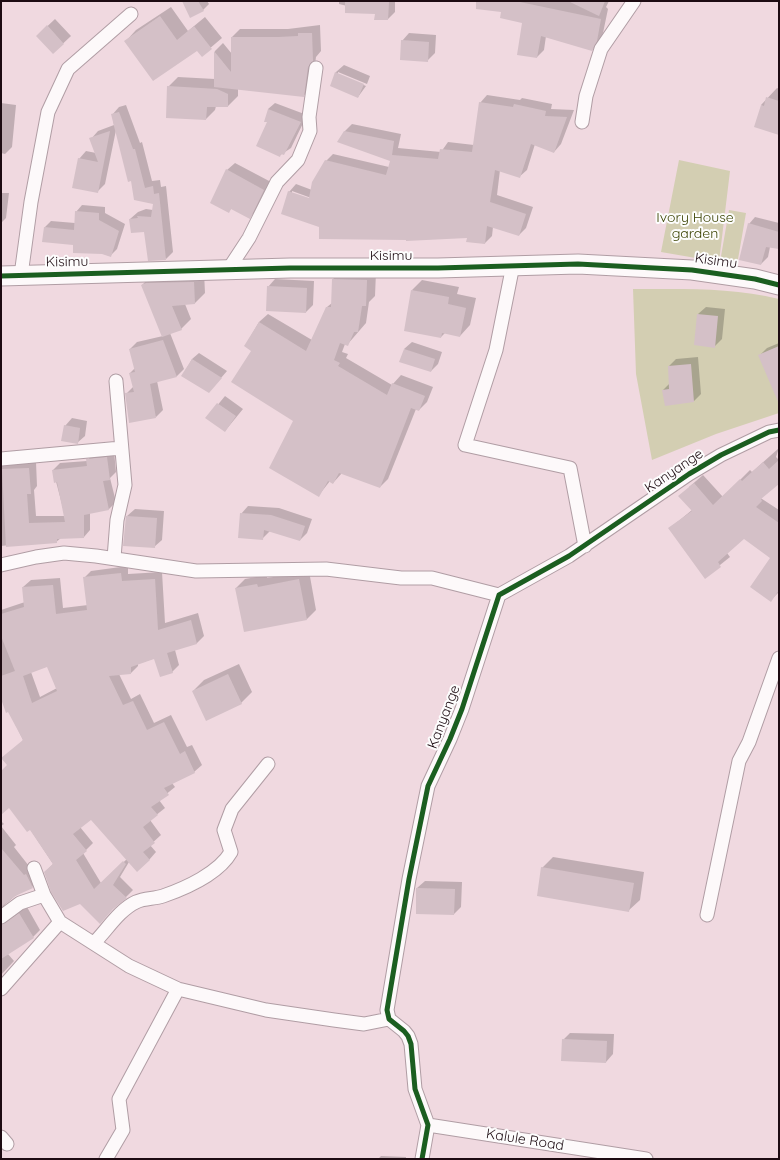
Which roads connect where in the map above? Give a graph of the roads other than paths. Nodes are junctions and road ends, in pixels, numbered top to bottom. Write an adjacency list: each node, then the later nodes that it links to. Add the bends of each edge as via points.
1 (634, 1): 4 (street, via 601,49 586,96)
2 (131, 14): 7 (street, via 68,69 48,112)
3 (316, 68): 6 (street, via 309,116 310,131 298,160 277,182 249,238)
4 (582, 122)
5 (513, 265): 6 (street, Kisimu); 9 (street, Kisimu, via 578,264 692,270); 14 (street, via 496,350 465,445 570,468)
6 (228, 270): 7 (street, Kisimu)
7 (22, 275): 8 (street, Kisimu)
8 (1, 276)
9 (779, 285)
10 (116, 381): 12 (street)
11 (779, 430): 14 (street, Kanyange, via 769,432 695,470)
12 (121, 448): 13 (street); 15 (street, via 126,485 117,520)
13 (1, 459)
14 (585, 546): 17 (street, Kanyange)
15 (114, 558): 16 (street, via 64,553); 17 (street, via 196,571 326,569 401,578 432,578)
16 (1, 565)
17 (499, 595): 28 (street, Kanyange, via 462,709 428,786 387,1010)
18 (779, 658): 22 (street, via 749,742 739,761)
19 (268, 764): 25 (street, via 232,809 224,830 231,852 227,860 208,875 177,890 135,903)
20 (34, 868): 21 (street)
21 (44, 895): 23 (street, via 20,903); 24 (street)
22 (707, 915)
23 (1, 917)
24 (60, 922): 25 (street); 26 (street)
25 (94, 943): 27 (street, via 129,966)
26 (1, 989)
27 (178, 989): 28 (street, via 266,1010 341,1021 364,1024); 30 (street, via 119,1099 123,1130)
28 (389, 1019): 29 (street, via 408,1036 415,1089)
29 (428, 1125): 31 (street); 32 (street, Kalule Road)
30 (106, 1159)
31 (422, 1159)
32 (646, 1159)

